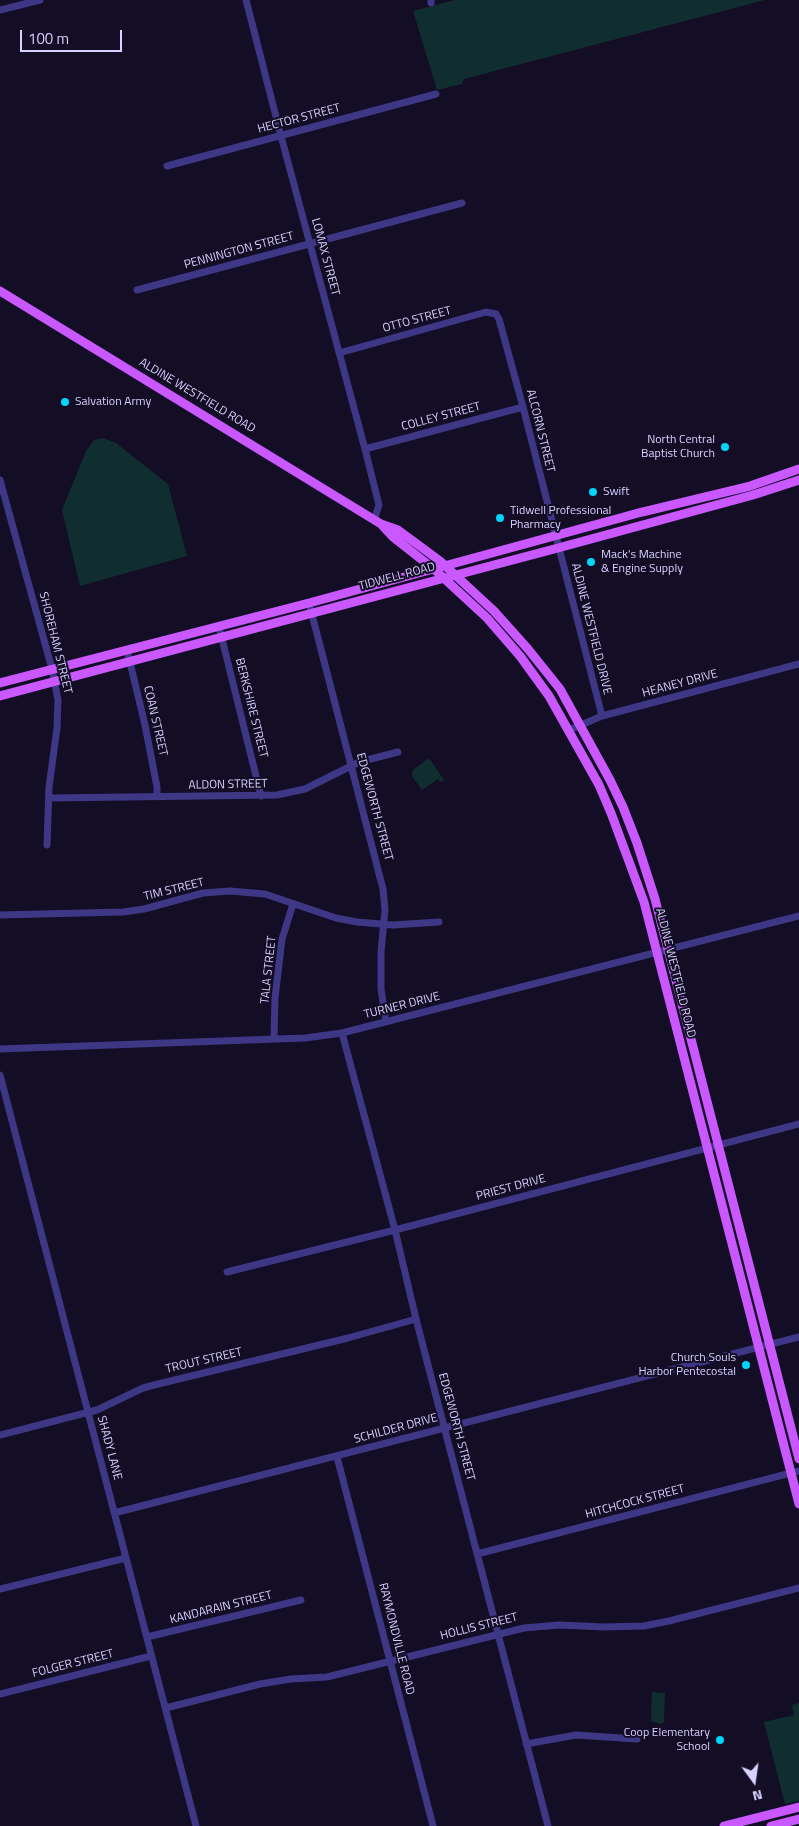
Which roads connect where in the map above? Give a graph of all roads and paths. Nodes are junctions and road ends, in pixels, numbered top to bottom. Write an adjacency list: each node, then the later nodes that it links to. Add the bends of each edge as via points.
1 (40, 0): 3 (street)
2 (246, 0): 5 (street, LOMAX STREET)
3 (0, 10)
4 (436, 94): 5 (street, HECTOR STREET)
5 (281, 136): 6 (street, HECTOR STREET); 8 (street, LOMAX STREET)
6 (167, 166)
7 (462, 203): 8 (street, PENNINGTON STREET)
8 (310, 244): 9 (street, PENNINGTON STREET); 12 (street, LOMAX STREET)
9 (137, 290)
10 (0, 291): 20 (main road, ALDINE WESTFIELD ROAD)
11 (499, 319): 12 (street, OTTO STREET, via 496,314 486,312); 13 (street, ALCORN STREET)
12 (340, 353): 14 (street, LOMAX STREET)
13 (522, 407): 14 (street, COLLEY STREET); 22 (street, ALCORN STREET)
14 (365, 449): 20 (street, LOMAX STREET, via 379,505)
15 (799, 469): 18 (main road, TIDWELL ROAD)
16 (0, 480): 37 (street, SHOREHAM STREET)
17 (799, 480): 18 (main road, TIDWELL ROAD)
18 (751, 491): 19 (main road, TIDWELL ROAD); 21 (main road, TIDWELL ROAD)
19 (642, 512): 21 (main road); 22 (main road, TIDWELL ROAD)
20 (377, 522): 24 (main road, ALDINE WESTFIELD ROAD, via 398,530); 25 (main road, ALDINE WESTFIELD ROAD, via 392,538)
21 (644, 525): 23 (main road, TIDWELL ROAD)
22 (555, 536): 23 (street, ALCORN STREET); 24 (main road, TIDWELL ROAD)
23 (558, 548): 26 (main road, TIDWELL ROAD); 41 (street, ALDINE WESTFIELD DRIVE)
24 (445, 565): 25 (main road, TIDWELL ROAD); 26 (main road, ALDINE WESTFIELD ROAD)
25 (433, 568): 27 (main road, ALDINE WESTFIELD ROAD); 28 (main road, TIDWELL ROAD)
26 (454, 575): 27 (main road, TIDWELL ROAD); 32 (main road, ALDINE WESTFIELD ROAD, via 494,611)
27 (443, 578): 29 (main road, TIDWELL ROAD); 34 (main road, ALDINE WESTFIELD ROAD, via 487,618)
28 (309, 603): 29 (street, EDGEWORTH STREET); 30 (main road, TIDWELL ROAD)
29 (312, 614): 31 (main road, TIDWELL ROAD); 45 (street, EDGEWORTH STREET)
30 (219, 627): 31 (street, BERKSHIRE STREET); 33 (main road, TIDWELL ROAD)
31 (222, 637): 35 (main road, TIDWELL ROAD); 46 (street, BERKSHIRE STREET)
32 (528, 649): 34 (main road); 42 (main road, ALDINE WESTFIELD ROAD, via 560,689)
33 (126, 650): 35 (street, COAN STREET); 37 (main road, TIDWELL ROAD)
34 (520, 656): 43 (main road, ALDINE WESTFIELD ROAD, via 549,696)
35 (129, 662): 38 (main road, TIDWELL ROAD); 47 (street, COAN STREET)
36 (799, 664): 41 (street, HEANEY DRIVE)
37 (52, 669): 38 (street, SHOREHAM STREET); 39 (main road, TIDWELL ROAD)
38 (55, 681): 40 (main road, TIDWELL ROAD); 48 (street, SHOREHAM STREET, via 58,710)
39 (0, 683)
40 (0, 696)
41 (602, 716): 42 (street, HEANEY DRIVE)
42 (580, 726): 43 (street, HEANEY DRIVE); 55 (main road, ALDINE WESTFIELD ROAD, via 631,826)
43 (568, 730): 56 (main road, ALDINE WESTFIELD ROAD, via 612,813 644,902)
44 (398, 752): 45 (street, ALDON STREET)
45 (351, 765): 46 (street, ALDON STREET, via 305,789); 54 (street, EDGEWORTH STREET, via 383,889)
46 (261, 796): 47 (street, ALDON STREET)
47 (157, 797): 48 (street, ALDON STREET)
48 (49, 798): 49 (street, SHOREHAM STREET)
49 (47, 845)
50 (293, 904): 51 (street, TIM STREET, via 265,894 230,891 203,893 123,912); 54 (street, TIM STREET, via 336,918); 59 (street, TALA STREET, via 282,940)
51 (0, 915)
52 (799, 916): 55 (street, TURNER DRIVE)
53 (439, 922): 54 (street, TIM STREET)
54 (384, 924): 57 (street, EDGEWORTH STREET, via 381,989)
55 (668, 950): 56 (street, TURNER DRIVE); 61 (main road, ALDINE WESTFIELD ROAD)
56 (657, 952): 57 (street, TURNER DRIVE); 62 (main road, ALDINE WESTFIELD ROAD)
57 (386, 1022): 58 (street, TURNER DRIVE)
58 (342, 1033): 59 (street, TURNER DRIVE); 67 (street, EDGEWORTH STREET)
59 (274, 1039): 60 (street, TURNER DRIVE)
60 (0, 1049)
61 (693, 1050): 62 (main road); 65 (main road, ALDINE WESTFIELD ROAD)
62 (682, 1053): 66 (main road, ALDINE WESTFIELD ROAD)
63 (0, 1075): 75 (street, SHADY LANE)
64 (799, 1124): 65 (street, PRIEST DRIVE)
65 (718, 1145): 66 (street, PRIEST DRIVE); 68 (main road, ALDINE WESTFIELD ROAD)
66 (707, 1148): 67 (street, PRIEST DRIVE); 69 (main road, ALDINE WESTFIELD ROAD)
67 (395, 1230): 70 (street, PRIEST DRIVE); 71 (street, EDGEWORTH STREET)
68 (744, 1246): 69 (main road); 73 (main road, ALDINE WESTFIELD ROAD)
69 (733, 1249): 74 (main road, ALDINE WESTFIELD ROAD)
70 (227, 1272)
71 (416, 1319): 75 (street, TROUT STREET, via 154,1384); 76 (street, EDGEWORTH STREET)
72 (799, 1337): 73 (street, SCHILDER DRIVE)
73 (770, 1345): 74 (street, SCHILDER DRIVE); 79 (main road, ALDINE WESTFIELD ROAD)
74 (759, 1348): 76 (street, SCHILDER DRIVE); 80 (main road, ALDINE WESTFIELD ROAD)
75 (88, 1412): 77 (street, TROUT STREET); 82 (street, SHADY LANE)
76 (445, 1428): 78 (street, SCHILDER DRIVE); 83 (street, EDGEWORTH STREET)
77 (0, 1435)
78 (337, 1456): 82 (street, SCHILDER DRIVE); 91 (street, RAYMONDVILLE ROAD)
79 (799, 1458)
80 (795, 1472): 81 (main road, ALDINE WESTFIELD ROAD); 83 (street, HITCHCOCK STREET)
81 (799, 1504)
82 (114, 1513): 84 (street, SHADY LANE)
83 (477, 1554): 88 (street, EDGEWORTH STREET)
84 (126, 1558): 86 (street); 89 (street, SHADY LANE)
85 (799, 1588): 88 (street, HOLLIS STREET, via 644,1626 559,1624)
86 (0, 1589)
87 (301, 1600): 89 (street, KANDARAIN STREET)
88 (498, 1633): 91 (street, HOLLIS STREET); 95 (street, EDGEWORTH STREET)
89 (147, 1637): 90 (street, SHADY LANE)
90 (151, 1656): 92 (street, FOLGER STREET); 93 (street, SHADY LANE)
91 (390, 1661): 93 (street, HOLLIS STREET, via 320,1678 260,1684); 99 (street, RAYMONDVILLE ROAD)
92 (0, 1694)
93 (166, 1708): 98 (street, SHADY LANE)
94 (637, 1739): 95 (street, via 576,1735)
95 (526, 1744): 100 (street, EDGEWORTH STREET)
96 (799, 1806): 101 (main road)
97 (799, 1819): 102 (main road)
98 (196, 1826)
99 (433, 1826)
100 (548, 1826)
101 (724, 1826)
102 (771, 1826)

